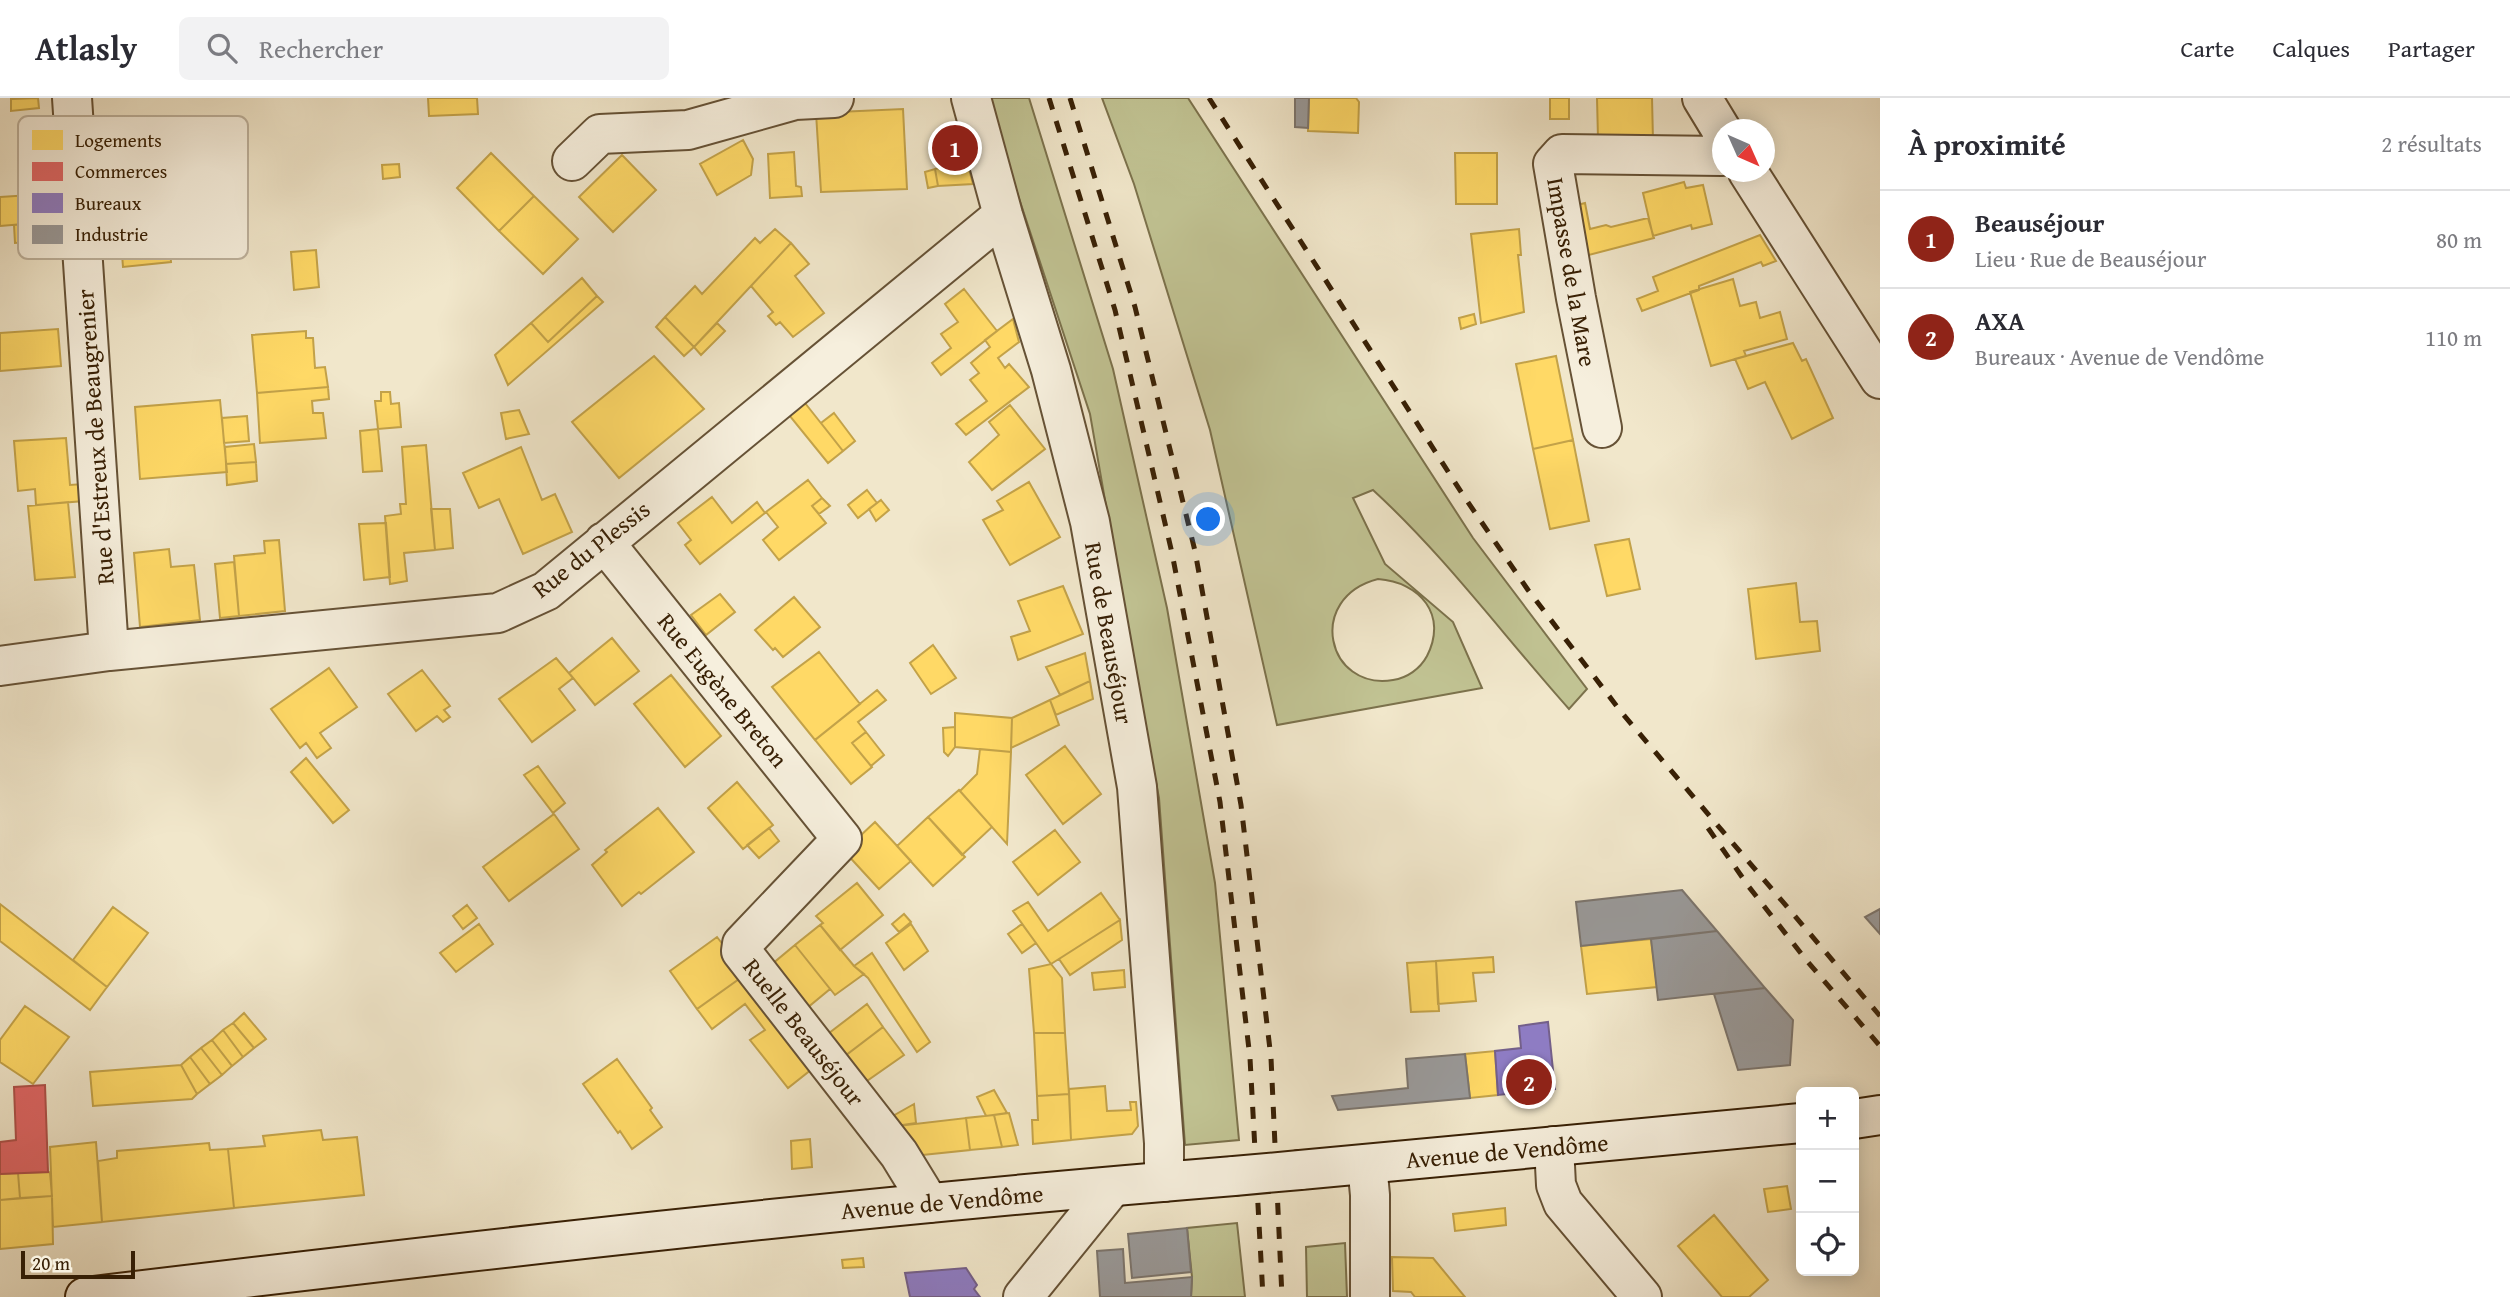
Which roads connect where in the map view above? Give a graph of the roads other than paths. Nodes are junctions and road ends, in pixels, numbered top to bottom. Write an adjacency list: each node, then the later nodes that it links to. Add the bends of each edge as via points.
1 (72, 98): 5 (street, Rue d'Estreux de Beaugrenier)
2 (834, 98): 8 (street, via 795,100 688,130 600,134)
3 (971, 98): 10 (street, Rue de Beauséjour)
4 (1702, 98): 6 (street)
5 (73, 116)
6 (1715, 119)
7 (1712, 156): 13 (street, Impasse de la Mare, via 1562,154 1553,164)
8 (572, 161)
9 (1754, 182): 12 (street)
10 (1003, 215): 14 (street, Rue du Plessis); 21 (street, Rue de Beauséjour, via 1051,370 1090,522 1134,774)
11 (83, 259): 15 (street, Rue d'Estreux de Beaugrenier)
12 (1880, 379)
13 (1602, 428)
14 (604, 542): 15 (street, Rue du Plessis, via 546,590 498,613); 17 (street, Rue Eugène Breton)
15 (109, 651): 16 (street, Rue du Plessis)
16 (0, 666)
17 (842, 839): 23 (street, Ruelle Beauséjour, via 742,944 741,951 899,1154)
18 (1796, 1123): 19 (street, Avenue de Vendôme)
19 (1554, 1146): 20 (street, Avenue de Vendôme); 27 (street, via 1556,1185 1563,1203)
20 (1367, 1164): 21 (street, Avenue de Vendôme, bridge); 26 (street)
21 (1164, 1182): 22 (street, Avenue de Vendôme)
22 (1112, 1187): 23 (street, Avenue de Vendôme); 25 (street)
23 (929, 1203): 24 (street, Avenue de Vendôme)
24 (85, 1297)
25 (1023, 1297)
26 (1370, 1297)
27 (1642, 1297)

